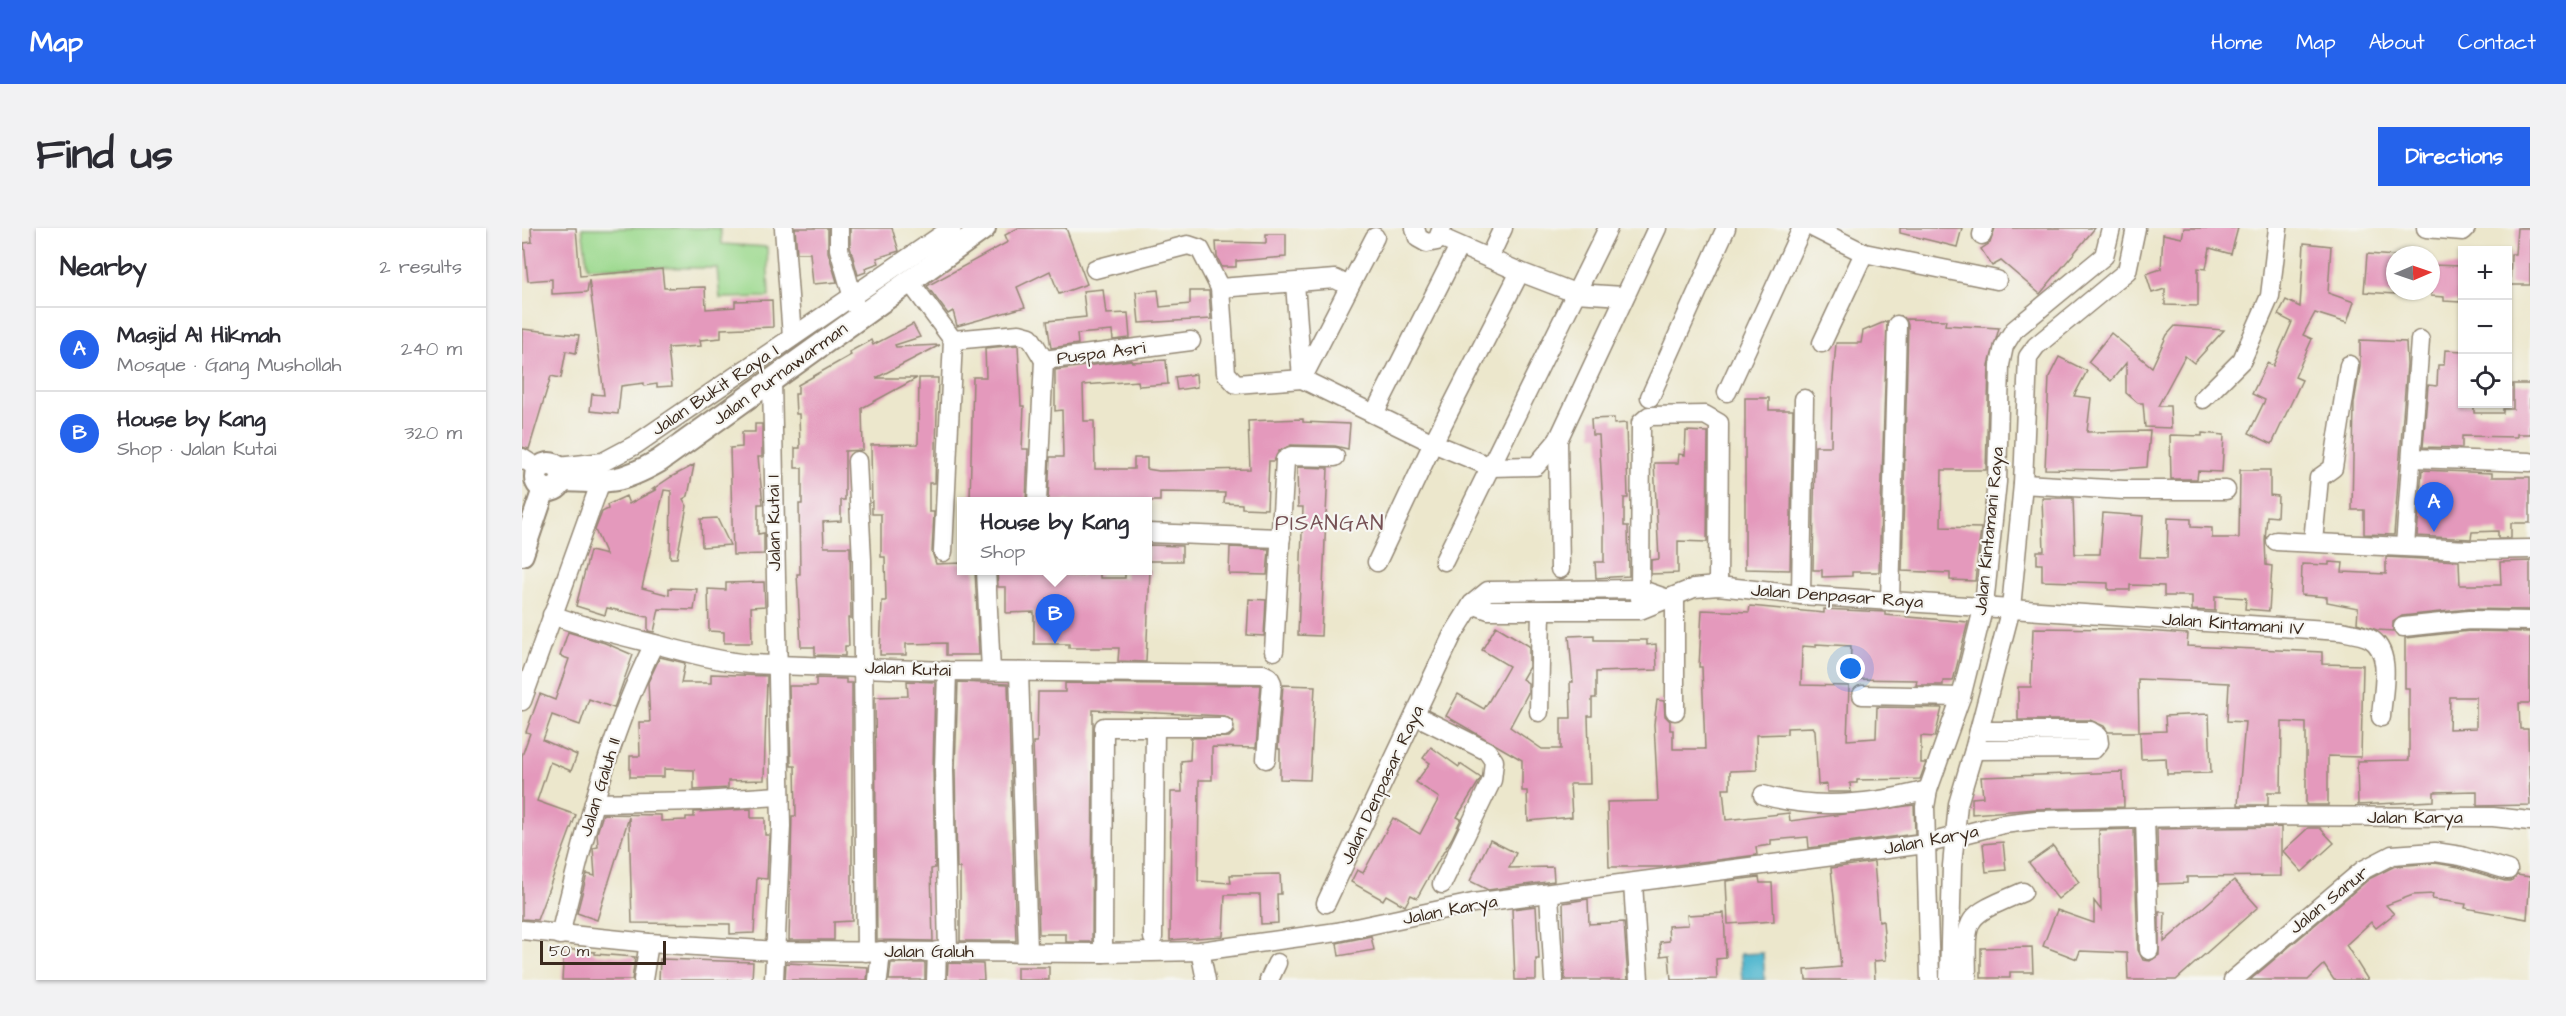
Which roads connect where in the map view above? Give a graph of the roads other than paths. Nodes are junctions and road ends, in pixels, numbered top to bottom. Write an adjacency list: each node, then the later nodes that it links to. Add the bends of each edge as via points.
1 (783, 228): 34 (street)
2 (839, 228): 31 (street, via 839,249)
3 (952, 228): 31 (street, Jalan Bukit Raya I)
4 (984, 228): 25 (street, Jalan Purnawarman)
5 (1415, 228): 17 (street, via 1418,238 1427,243)
6 (1503, 228): 21 (street)
7 (1608, 228): 29 (street)
8 (1657, 228): 30 (street)
9 (1726, 228): 45 (street)
10 (1802, 228): 44 (street)
11 (1814, 228): 20 (street)
12 (2111, 228): 33 (street, Jalan Kintamani Raya, via 2104,256)
13 (2136, 228): 39 (street, via 2127,271)
14 (2278, 228): 47 (street, via 2270,296 2242,360)
15 (2426, 228): 16 (street)
16 (2466, 228)
17 (1441, 232): 19 (street)
18 (1375, 237): 27 (street)
19 (1459, 246): 21 (street); 48 (street)
20 (1864, 253): 24 (street); 38 (street)
21 (1489, 258): 23 (street)
22 (1095, 269): 28 (street, via 1195,245)
23 (1520, 272): 29 (street); 50 (street)
24 (1997, 280)
25 (910, 282): 31 (street, Jalan Purnawarman); 36 (street)
26 (1296, 283): 27 (street, via 1335,279); 28 (street); 42 (street)
27 (1348, 286): 42 (street)
28 (1220, 288): 42 (street, via 1226,373 1230,379 1236,384)
29 (1575, 293): 30 (street); 56 (street)
30 (1623, 296): 49 (street)
31 (855, 304): 34 (street, Jalan Bukit Raya I); 43 (street, Jalan Purnawarman)
32 (1898, 325): 78 (street)
33 (2014, 330): 39 (street); 80 (street, Jalan Kintamani Raya, via 2004,346 2000,365 1997,482)
34 (792, 337): 57 (street, Jalan Bukit Raya I, via 635,445 603,462)
35 (2420, 339): 52 (street)
36 (953, 340): 40 (street, Puspa Asri, via 1019,334 1030,337); 68 (street)
37 (1191, 341): 40 (street, Puspa Asri)
38 (1822, 343)
39 (2036, 346): 58 (street, Jalan Kintamani Raya, via 2028,357 2026,370)
40 (1044, 360): 61 (street)
41 (2349, 365): 65 (street, via 2333,468 2319,478)
42 (1302, 379): 48 (street)
43 (772, 380): 57 (street, Jalan Purnawarman, via 637,473 615,481); 89 (street, Jalan Kutai I)
44 (1727, 392)
45 (1650, 397)
46 (1804, 399): 76 (street)
47 (2203, 399)
48 (1374, 414): 50 (street)
49 (1558, 440): 55 (street); 59 (street)
50 (1433, 443): 56 (street); 71 (street)
51 (1335, 457): 63 (street, via 1292,456 1285,460)
52 (2412, 459): 54 (street); 66 (street)
53 (857, 461): 90 (street)
54 (2530, 462)
55 (1536, 466): 56 (street); 59 (street)
56 (1491, 467): 70 (street)
57 (562, 476): 69 (street); 84 (street)
58 (2023, 484): 60 (street, via 2124,490); 81 (street, Jalan Kintamani Raya)
59 (1559, 489): 72 (street)
60 (2226, 490)
61 (1037, 497)
62 (1152, 532): 63 (street)
63 (1281, 538): 88 (street)
64 (2276, 541): 65 (street)
65 (2313, 542): 66 (street)
66 (2405, 546): 67 (street)
67 (2530, 549)
68 (943, 552)
69 (522, 554)
70 (1444, 561)
71 (1377, 562)
72 (1560, 569)
73 (986, 575): 92 (street)
74 (1718, 586): 75 (street, via 1719,423 1705,416 1649,416 1641,423); 76 (street, Jalan Denpasar Raya); 77 (street, Jalan Denpasar Raya, via 1694,588)
75 (1639, 589): 77 (street); 79 (street, via 1488,591); 82 (street)
76 (1801, 595): 78 (street, Jalan Denpasar Raya)
77 (1670, 597): 82 (street, Jalan Denpasar Raya); 97 (street)
78 (1890, 601): 80 (street, Jalan Denpasar Raya)
79 (1472, 604): 83 (street, Jalan Denpasar Raya, via 1488,610); 99 (street, Jalan Denpasar Raya, via 1452,636)
80 (1984, 605): 81 (street, Jalan Denpasar Raya); 95 (street, Jalan Kintamani Raya)
81 (2011, 608): 100 (street, Jalan Kintamani IV, via 2341,631 2368,637 2380,646 2384,662); 103 (street, Jalan Kintamani Raya)
82 (1640, 610): 83 (street, Jalan Denpasar Raya)
83 (1541, 611): 98 (street)
84 (552, 615): 87 (street, Jalan Kutai); 96 (street)
85 (2530, 621): 86 (street, via 2469,620)
86 (2403, 627)
87 (654, 644): 89 (street, Jalan Kutai, via 726,662); 109 (street, Jalan Galuh II, via 631,689)
88 (1274, 651)
89 (776, 665): 90 (street, Jalan Kutai); 108 (street)
90 (862, 668): 91 (street, Jalan Kutai); 130 (street)
91 (947, 671): 92 (street, Jalan Kutai); 127 (street)
92 (991, 671): 93 (street, Jalan Kutai)
93 (1019, 672): 105 (street, Jalan Kutai, via 1263,674 1272,683); 128 (street)
94 (1862, 695): 95 (street)
95 (1961, 697): 106 (street, Jalan Kintamani Raya)
96 (522, 701)
97 (1675, 711)
98 (1539, 712)
99 (1415, 715): 116 (street, via 1487,751 1494,761 1492,780); 119 (street, Jalan Denpasar Raya)
100 (2380, 717)
101 (1155, 727): 102 (street); 123 (street); 131 (street, via 1104,727)
102 (1224, 727)
103 (1979, 730): 104 (street, Jalan Kintamani Raya); 104 (street, via 2090,730 2099,742 2094,749)
104 (1974, 750): 112 (street, Jalan Kintamani Raya, via 1958,804)
105 (1266, 759)
106 (1928, 790): 107 (street, via 1863,801 1810,804); 113 (street, Jalan Kintamani Raya)
107 (1763, 795)
108 (779, 796): 109 (street); 126 (street)
109 (594, 803): 122 (street, Jalan Galuh II)
110 (2145, 818): 111 (street, Jalan Karya, via 2452,817); 112 (street, Jalan Karya, via 2036,820 2003,824); 125 (street)
111 (2530, 821)
112 (1954, 838): 113 (street, Jalan Karya); 142 (street, Jalan Kintamani Raya)
113 (1924, 844): 115 (street, Jalan Karya); 141 (street, Jalan Kintamani Raya)
114 (2508, 870): 144 (street, Jalan Sanur, via 2435,852 2392,855 2363,870)
115 (1633, 883): 118 (street, Jalan Karya); 140 (street)
116 (1442, 884)
117 (2023, 892): 143 (street, via 1973,917 1966,937)
118 (1549, 894): 121 (street, Jalan Karya, via 1473,903); 139 (street)
119 (1326, 903)
120 (522, 930): 122 (street, Jalan Galuh)
121 (1336, 932): 129 (street, Jalan Galuh)
122 (560, 935): 124 (street, Jalan Galuh)
123 (1153, 938)
124 (649, 943): 126 (street, Jalan Galuh); 133 (street)
125 (2149, 950)
126 (777, 951): 130 (street, Jalan Galuh); 134 (street)
127 (943, 951): 128 (street, Jalan Galuh); 130 (street, Jalan Galuh); 136 (street)
128 (1028, 951): 131 (street, Jalan Galuh)
129 (1200, 951): 131 (street, Jalan Galuh); 137 (street)
130 (873, 952): 135 (street)
131 (1103, 953)
132 (1277, 963): 138 (street)
133 (644, 980)
134 (774, 980)
135 (879, 980)
136 (936, 980)
137 (1206, 980)
138 (1269, 980)
139 (1554, 980)
140 (1639, 980)
141 (1930, 980)
142 (1949, 980)
143 (1967, 980)
144 (2233, 980)

